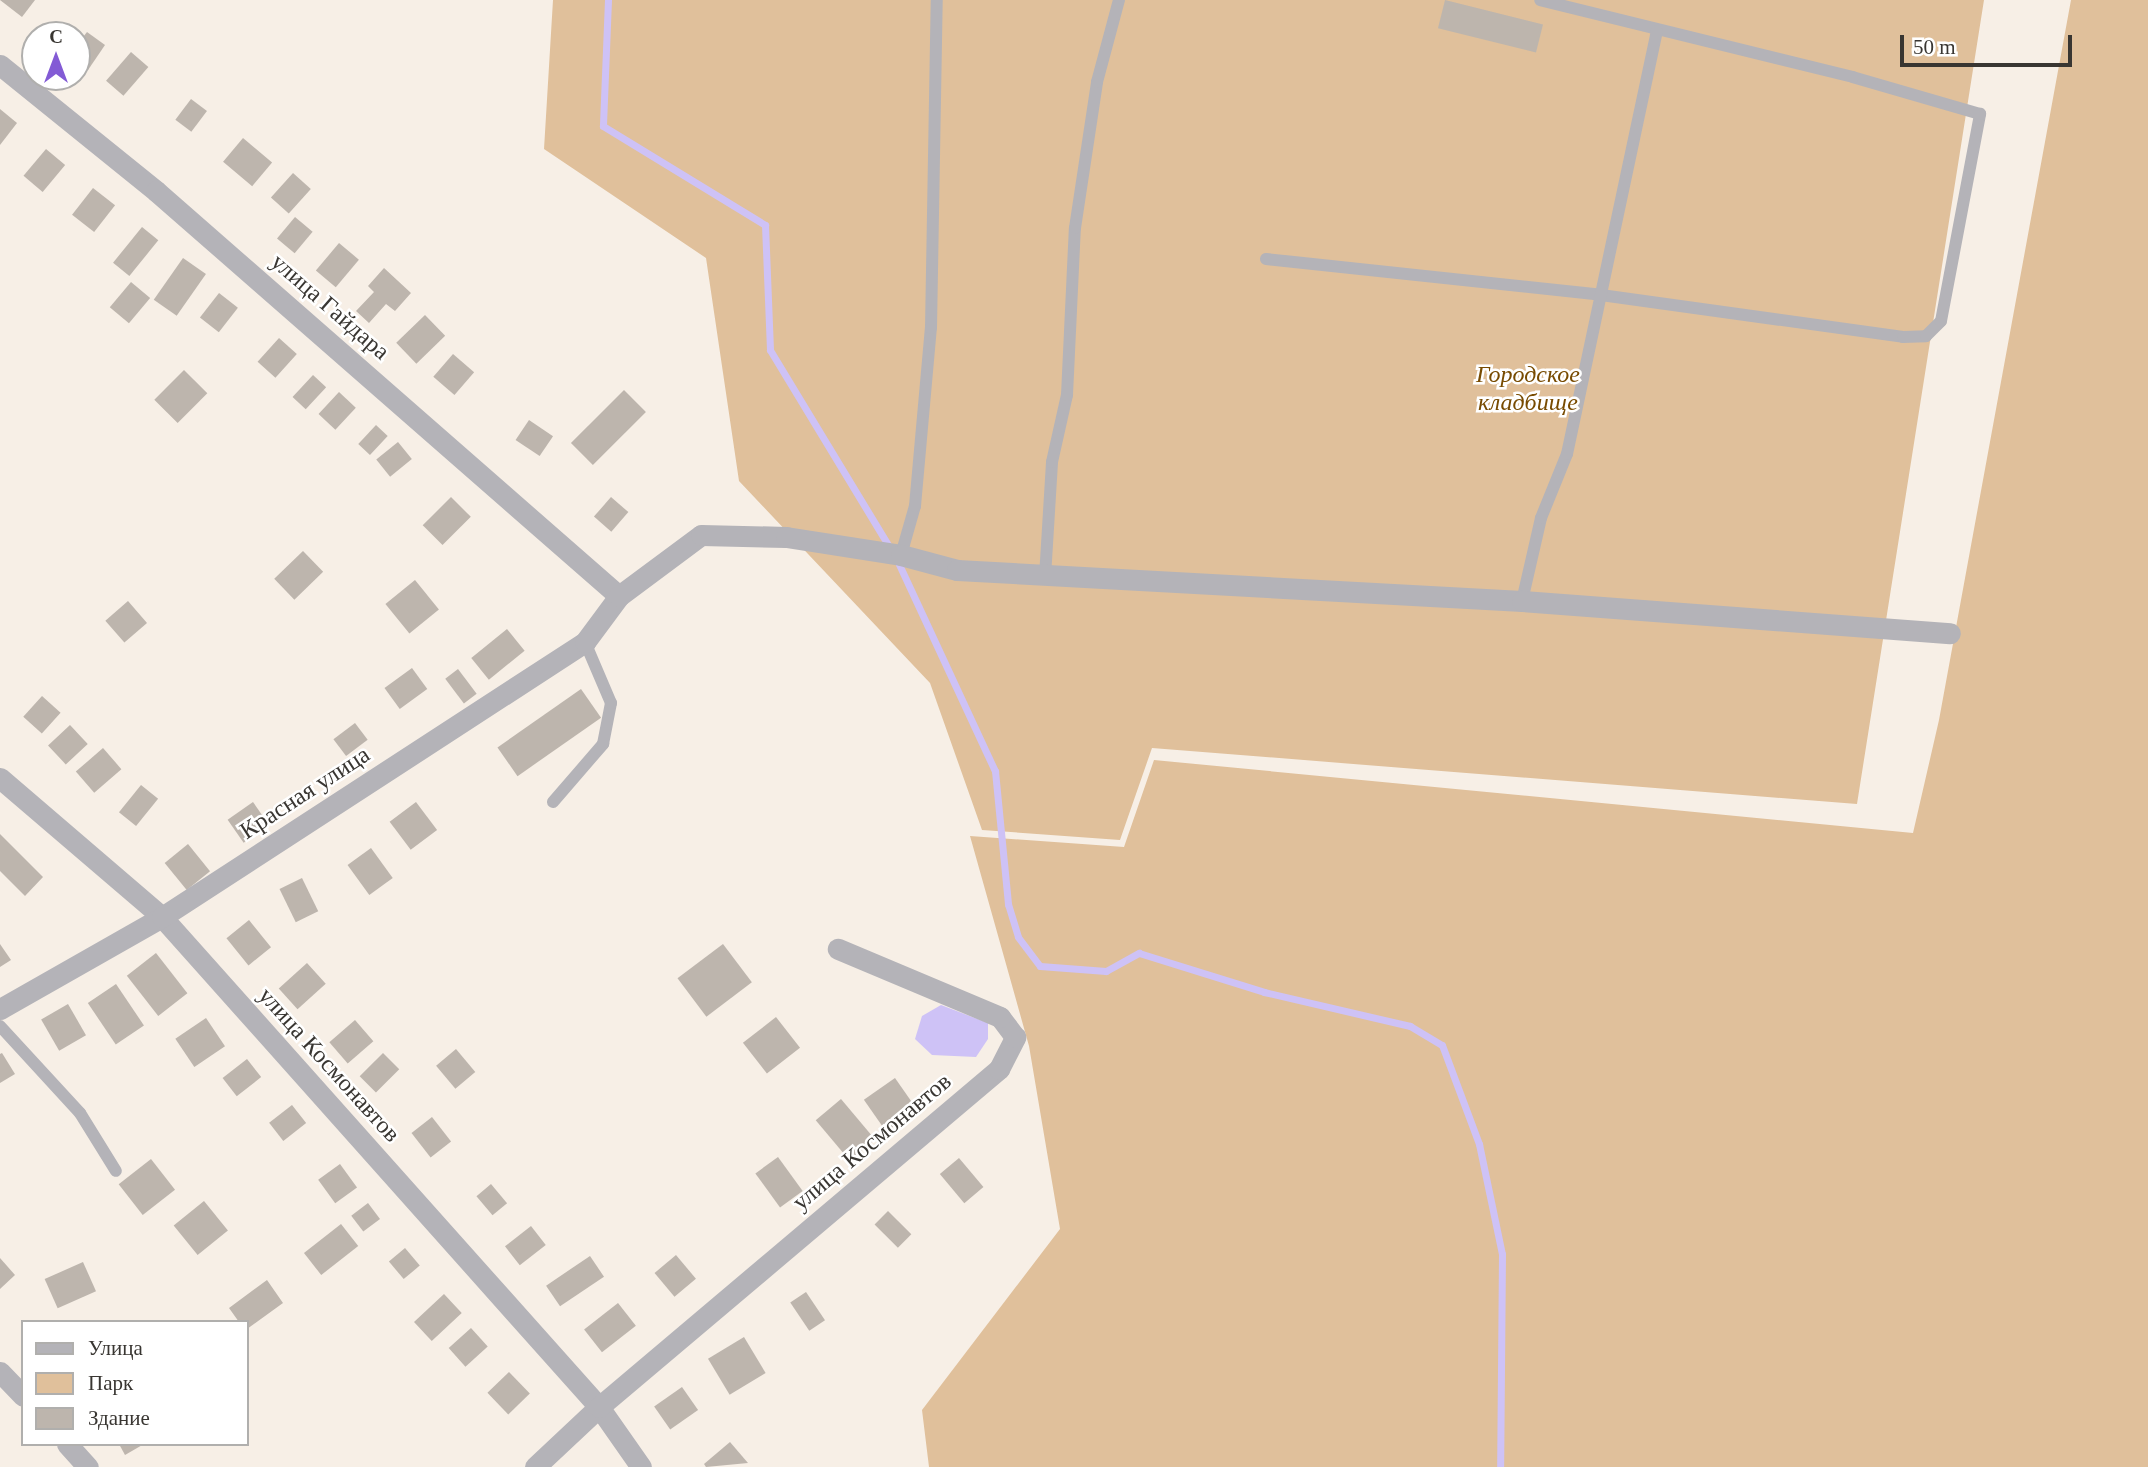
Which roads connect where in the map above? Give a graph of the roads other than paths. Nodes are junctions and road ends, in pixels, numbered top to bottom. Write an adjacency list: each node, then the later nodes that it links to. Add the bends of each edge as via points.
1 (937, 0): 8 (lane, via 931,328 915,506)
2 (1119, 0): 9 (lane, via 1097,82 1075,228 1067,395 1052,462)
3 (1540, 0): 4 (lane)
4 (1657, 31): 7 (lane); 7 (lane, via 1853,77 1980,114 1941,321 1926,336 1903,337)
5 (0, 65): 10 (street, улица Гайдара, via 156,191)
6 (1266, 259): 7 (lane)
7 (1601, 295): 11 (lane, via 1567,454 1541,518)
8 (901, 555): 9 (street, Красная улица, via 957,570); 10 (street, Красная улица, via 786,537 701,535)
9 (1045, 577): 11 (street, Красная улица)
10 (619, 596): 13 (street, Красная улица)
11 (1522, 601): 12 (street, Красная улица)
12 (1950, 633)
13 (585, 642): 15 (lane, via 611,703 603,744); 16 (street, Красная улица)
14 (0, 778): 16 (street, улица Космонавтов)
15 (553, 803)
16 (162, 917): 18 (street, Красная улица); 23 (street, улица Космонавтов)
17 (838, 949): 23 (street, улица Космонавтов, via 1000,1017 1015,1037 999,1069)
18 (0, 1009)
19 (0, 1026): 20 (lane, via 80,1114)
20 (116, 1171)
21 (0, 1372): 22 (street)
22 (21, 1394)
23 (598, 1407): 26 (street, улица Космонавтов); 27 (street, улица Космонавтов)
24 (69, 1446): 25 (street)
25 (88, 1467)
26 (535, 1467)
27 (641, 1467)

